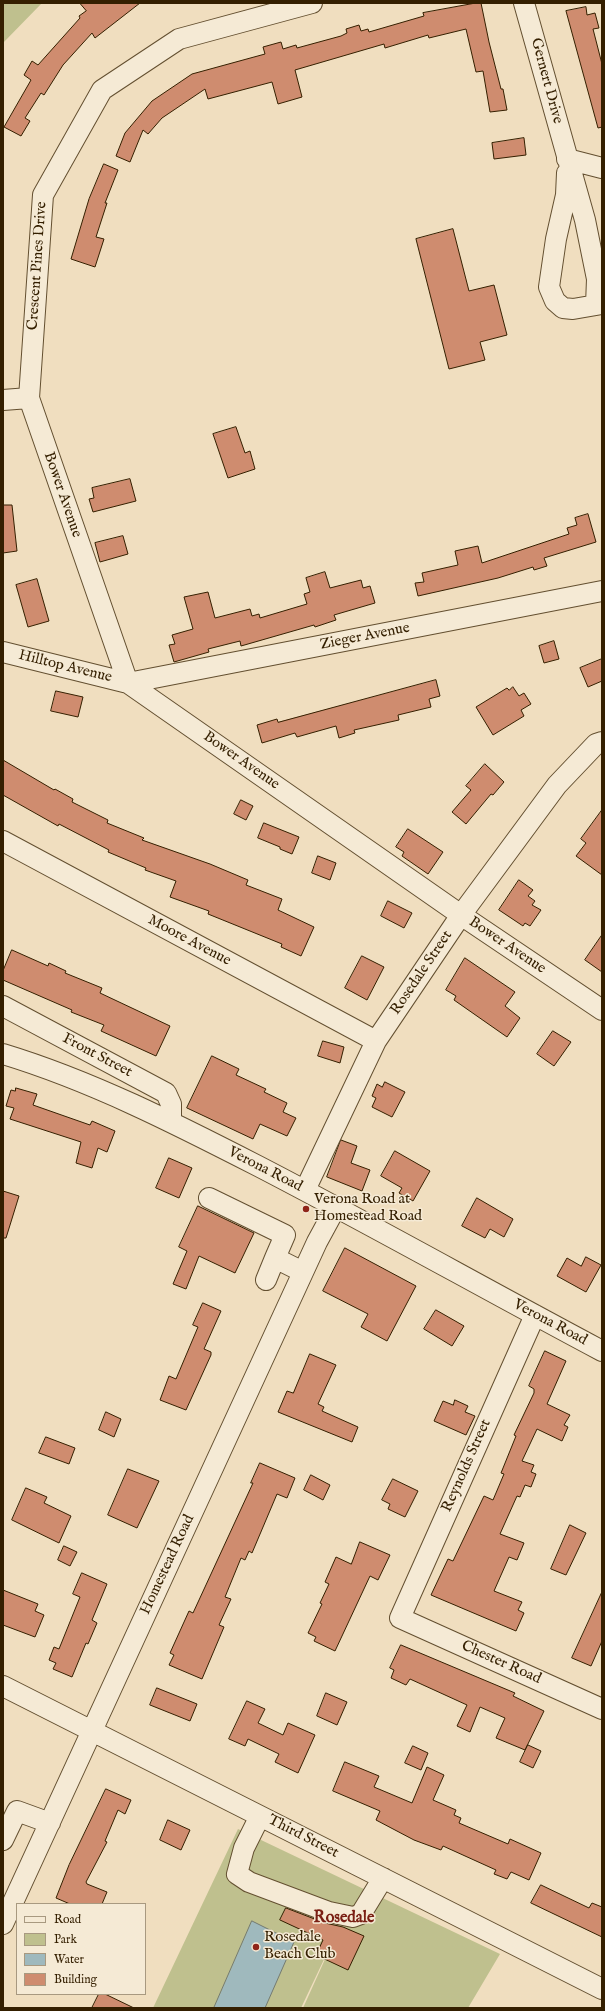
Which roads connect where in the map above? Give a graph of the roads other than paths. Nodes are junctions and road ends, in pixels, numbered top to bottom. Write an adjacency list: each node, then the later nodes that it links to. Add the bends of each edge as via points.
1 (312, 3): 6 (street, Crescent Pines Drive, via 179,39 102,90 43,195)
2 (524, 3): 3 (street, Gernert Drive)
3 (567, 159): 4 (street); 5 (street, Gernert Drive, via 585,220); 5 (street, via 566,195 549,288 555,301 563,308)
4 (602, 168)
5 (599, 304)
6 (29, 398): 7 (street); 10 (street, Bower Avenue)
7 (3, 400)
8 (602, 591): 10 (street, Zieger Avenue)
9 (3, 652): 10 (street, Hilltop Avenue)
10 (128, 682): 13 (street, Bower Avenue)
11 (602, 742): 13 (street, Rosedale Street, via 596,744 557,785)
12 (3, 841): 16 (street, Moore Avenue)
13 (461, 915): 15 (street, Bower Avenue); 16 (street, Rosedale Street)
14 (3, 1006): 18 (street, Front Street, via 166,1093 170,1104)
15 (602, 1010)
16 (376, 1041): 19 (street, Rosedale Street)
17 (3, 1054): 18 (street, Verona Road, via 45,1067)
18 (171, 1121): 19 (street, Verona Road)
19 (305, 1190): 21 (street, Verona Road)
20 (209, 1198): 22 (street, via 285,1235)
21 (336, 1207): 23 (street, Homestead Road); 25 (street, Verona Road)
22 (275, 1258): 23 (street); 24 (street)
23 (303, 1272): 30 (street, Homestead Road)
24 (266, 1280)
25 (535, 1315): 26 (street, Verona Road); 27 (street, Reynolds Street)
26 (602, 1351)
27 (400, 1618): 29 (street, Chester Road)
28 (3, 1686): 30 (street, Third Street)
29 (602, 1709)
30 (92, 1731): 31 (street, Third Street); 32 (street, Homestead Road)
31 (260, 1816): 34 (street, Third Street); 34 (street, via 244,1848 237,1874 249,1882 329,1912 353,1916 361,1914)
32 (50, 1823): 33 (street, via 17,1811); 35 (street, Homestead Road)
33 (3, 1840)
34 (383, 1878): 36 (street, Third Street)
35 (5, 1912)
36 (602, 1989)

